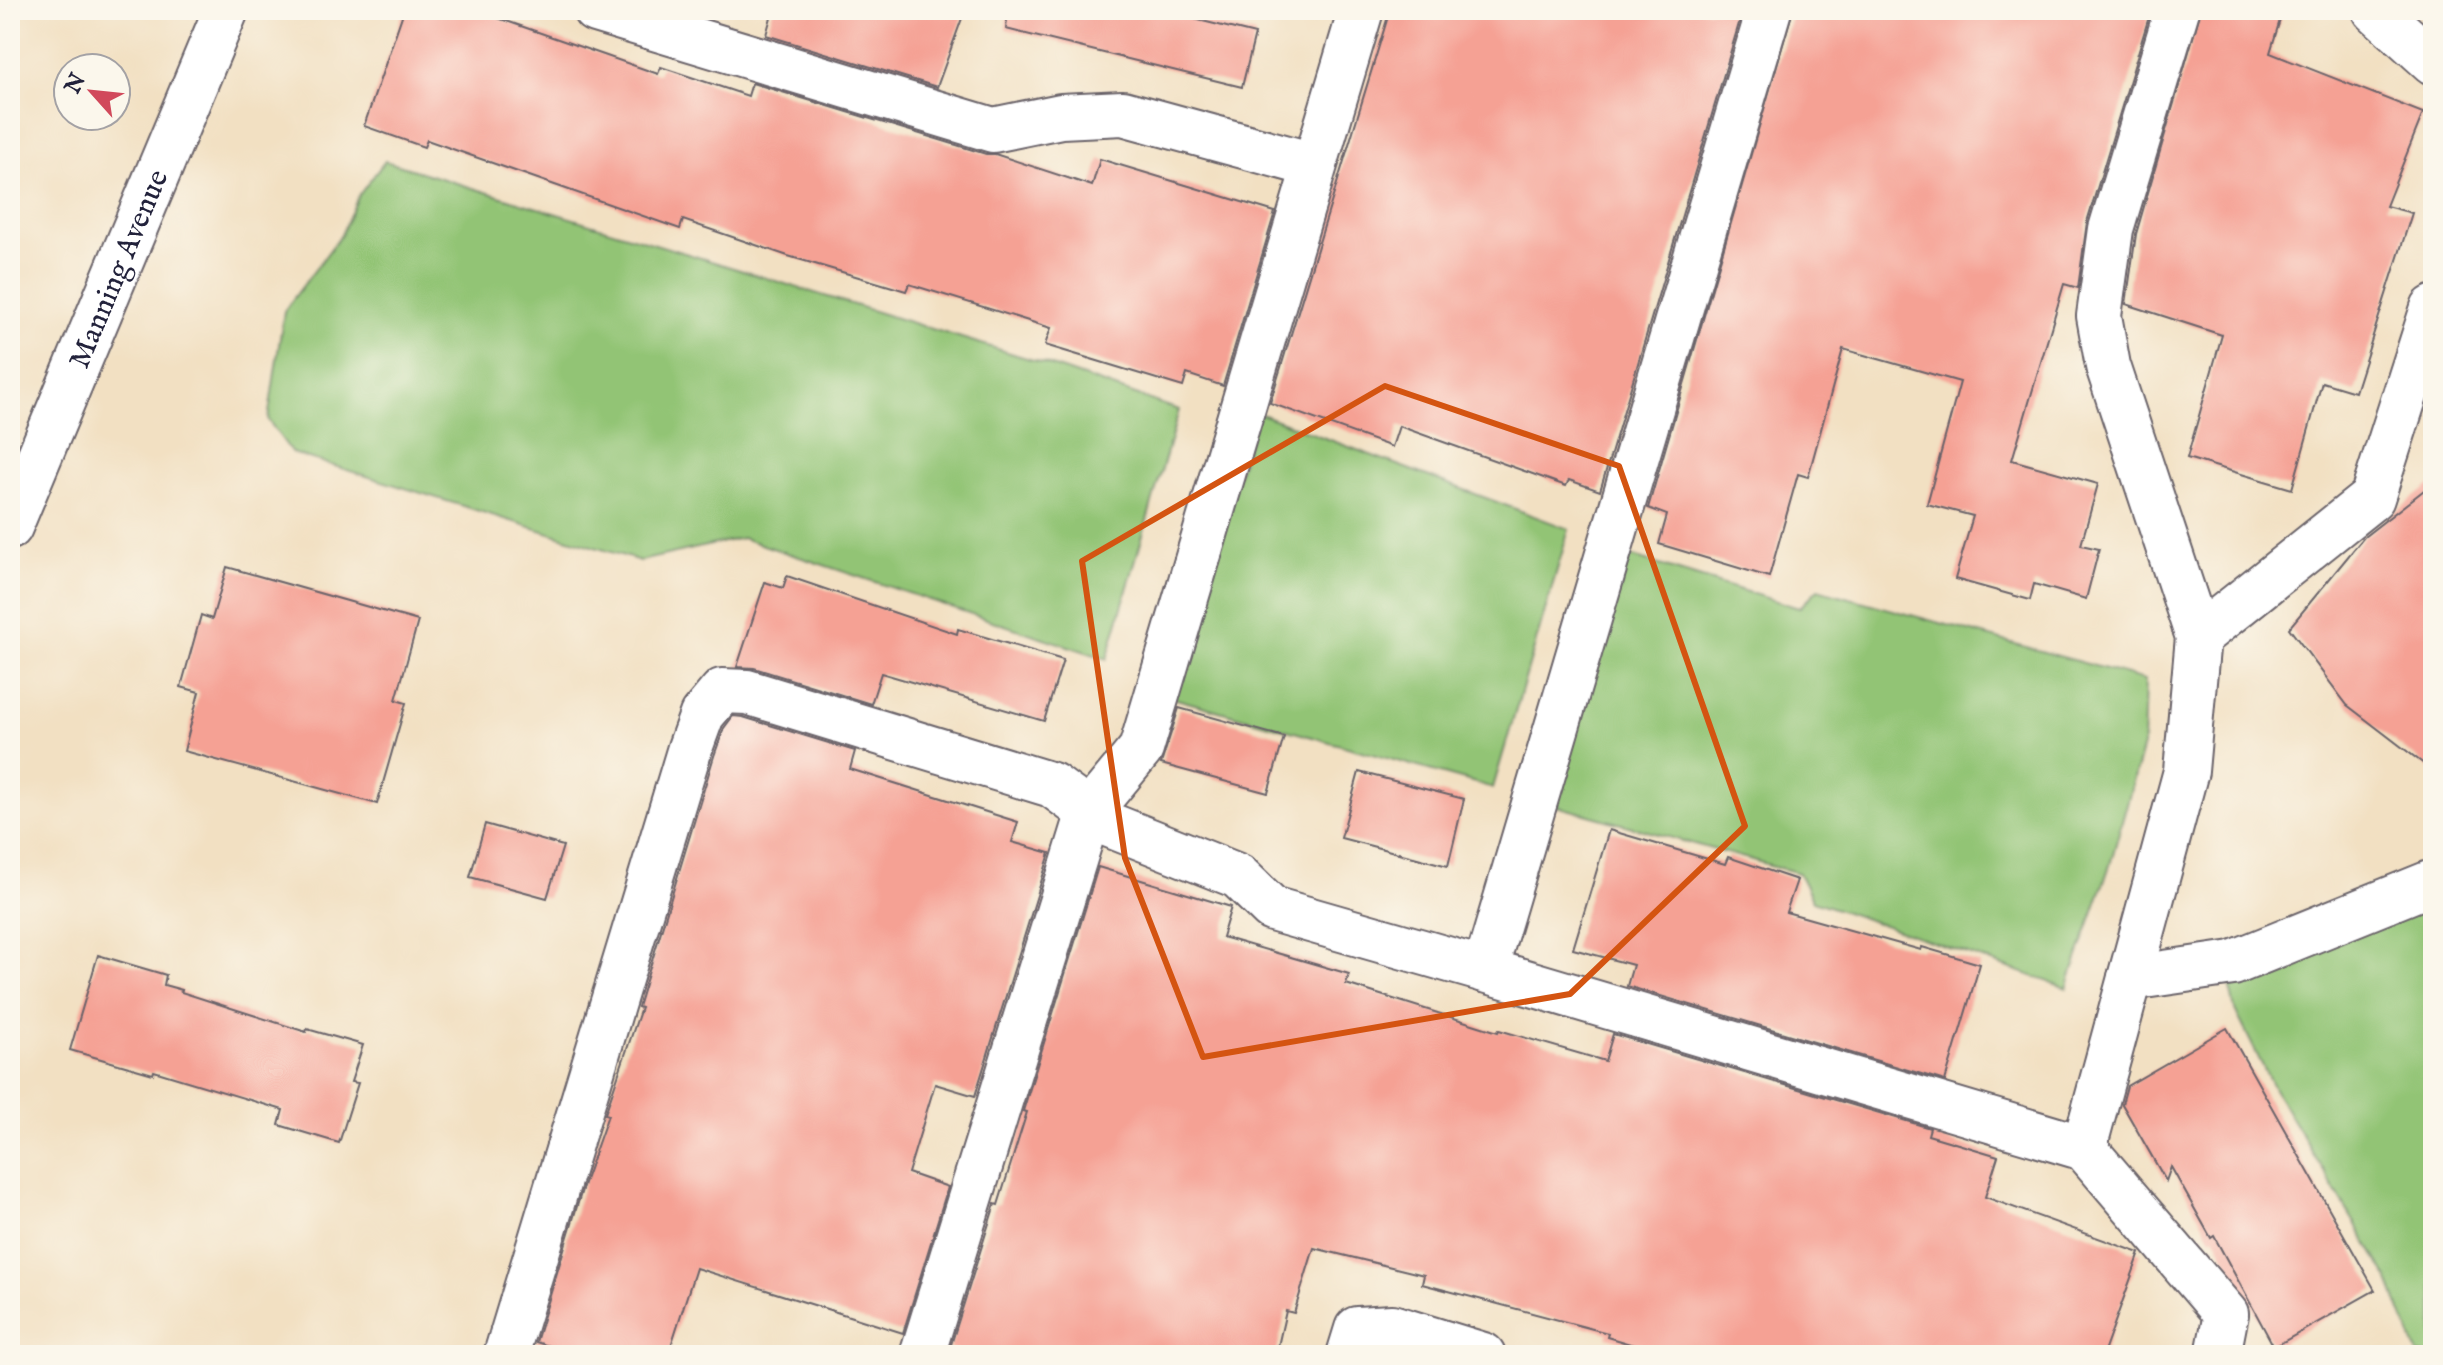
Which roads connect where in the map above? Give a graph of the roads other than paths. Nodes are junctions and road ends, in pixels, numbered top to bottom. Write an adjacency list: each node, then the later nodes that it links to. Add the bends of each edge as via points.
1 (226, 10): 10 (street, Manning Avenue)
2 (595, 10): 8 (street, via 993,130 1061,116 1123,113)
3 (1361, 10): 8 (street)
4 (1769, 10): 14 (street)
5 (2177, 10): 11 (street, via 2111,229 2099,316 2108,366)
6 (2375, 10): 7 (street)
7 (2433, 62)
8 (1313, 165): 12 (street, via 1141,749)
9 (2433, 308): 11 (street, via 2372,498)
10 (10, 527)
11 (2198, 637): 15 (street, via 2186,771)
12 (1089, 812): 14 (street, via 1102,822 1238,876 1272,909); 18 (street, via 1052,785 747,692 722,691 702,715 690,748); 19 (street)
13 (2433, 882): 15 (street, via 2233,963)
14 (1485, 970): 16 (street)
15 (2130, 978): 16 (street)
16 (2084, 1148): 17 (street)
17 (2222, 1334): 22 (street)
18 (506, 1355)
19 (922, 1355)
20 (1349, 1355): 21 (street, via 1357,1329 1392,1327)
21 (1483, 1355)
22 (2245, 1355)

